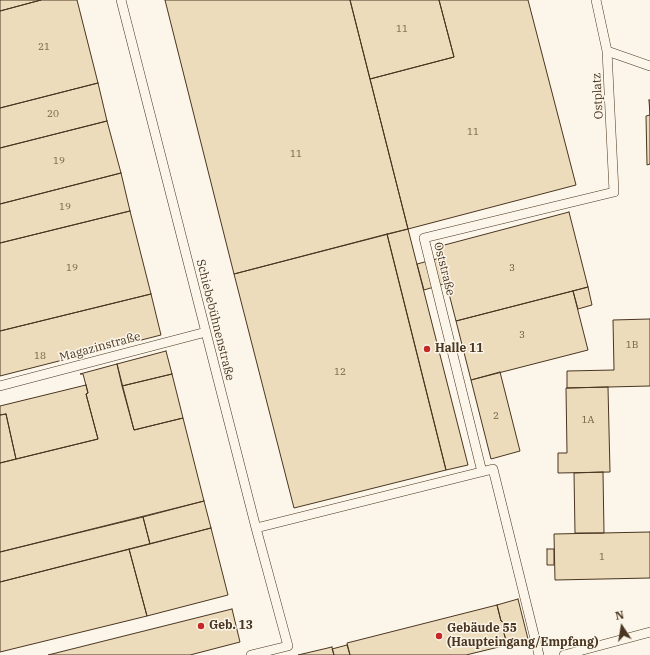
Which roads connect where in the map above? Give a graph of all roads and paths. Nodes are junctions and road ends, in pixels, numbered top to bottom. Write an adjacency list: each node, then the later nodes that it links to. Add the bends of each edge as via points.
1 (121, 0): 6 (lane, Schiebebühnenstraße)
2 (596, 0): 3 (lane, Ostplatz)
3 (607, 51): 4 (lane); 5 (lane, Ostplatz)
4 (650, 66)
5 (614, 192): 8 (lane, Oststraße, via 424,238)
6 (206, 332): 7 (lane, Magazinstraße); 9 (lane, Schiebebühnenstraße)
7 (0, 386)
8 (482, 472): 9 (lane); 12 (lane, via 493,470)
9 (256, 528): 11 (lane, Schiebebühnenstraße, via 288,646)
10 (650, 632): 13 (lane)
11 (251, 655)
12 (539, 655)
13 (564, 655)

